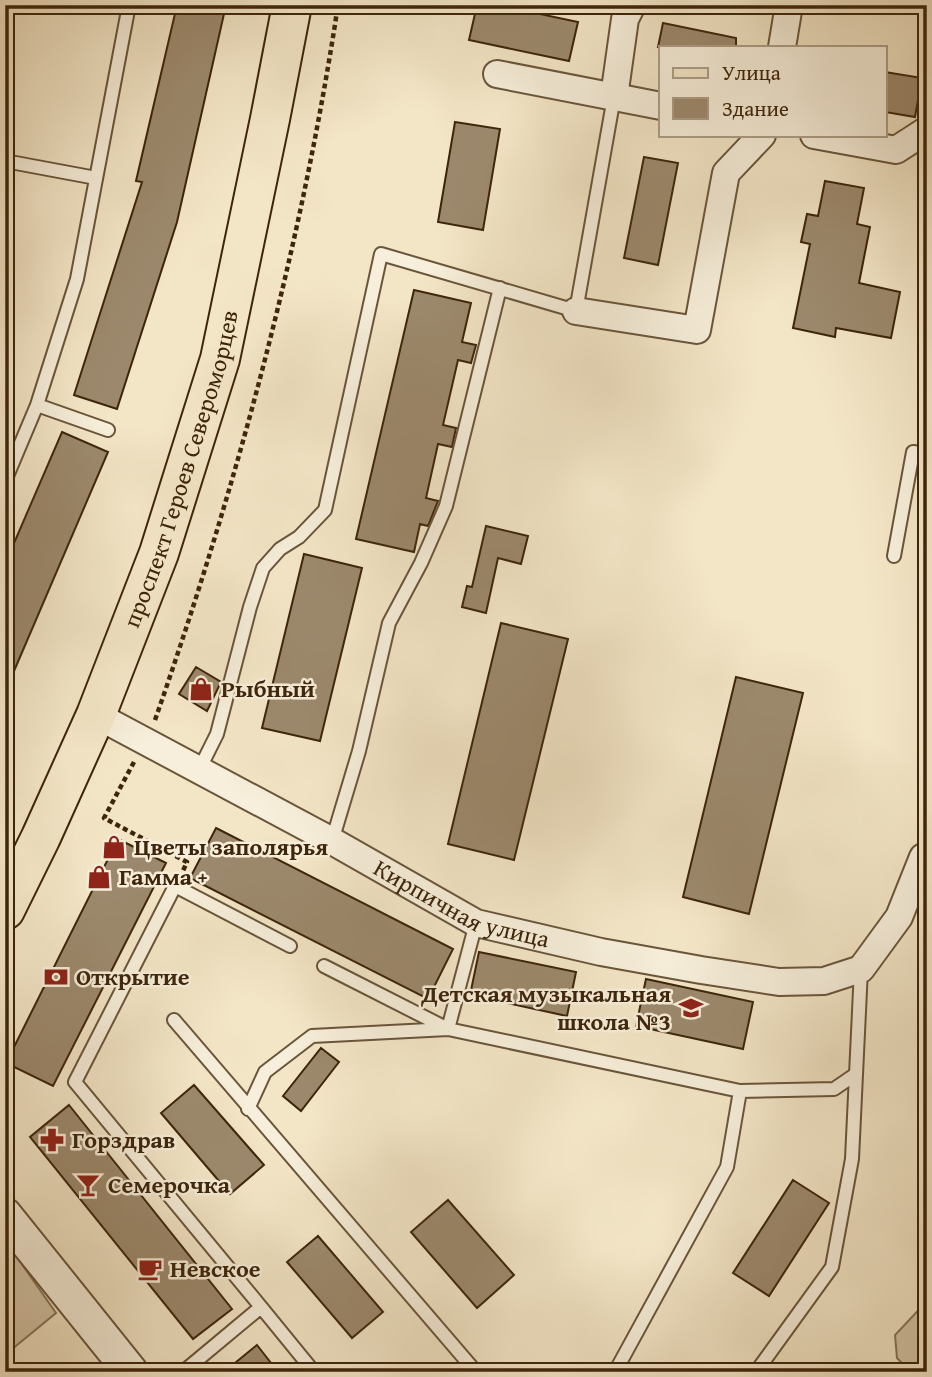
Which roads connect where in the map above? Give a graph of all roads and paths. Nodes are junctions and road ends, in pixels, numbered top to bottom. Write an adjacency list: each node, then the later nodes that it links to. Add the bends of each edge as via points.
1 (113, 5): 6 (lane)
2 (292, 5): 23 (main road, проспект Героев Североморцев, via 219,359 159,553)
3 (338, 5): 24 (path, via 312,163 256,396 205,571)
4 (632, 5): 9 (street, via 625,19)
5 (789, 5): 7 (street)
6 (129, 7): 15 (lane)
7 (782, 46)
8 (497, 74): 9 (street)
9 (614, 97): 10 (street); 17 (lane)
10 (659, 106)
11 (927, 130): 13 (street, via 896,150)
12 (761, 136): 17 (street, via 726,173 697,330)
13 (819, 136)
14 (5, 161): 15 (lane)
15 (96, 178): 18 (lane, via 78,279)
16 (500, 288): 17 (lane); 25 (lane, via 381,254 325,510 263,568 217,734); 27 (lane, via 446,506 389,623)
17 (576, 311)
18 (37, 405): 19 (lane); 21 (lane)
19 (108, 430)
20 (927, 454): 22 (lane, via 913,452)
21 (5, 481)
22 (894, 556)
23 (96, 715): 24 (street, Кирпичная улица); 26 (main road, проспект Героев Североморцев)
24 (145, 741): 25 (street, Кирпичная улица); 30 (path, via 104,818 187,862)
25 (199, 770): 27 (street, Кирпичная улица)
26 (41, 837): 28 (main road); 31 (main road, проспект Героев Североморцев)
27 (332, 841): 32 (street, Кирпичная улица)
28 (5, 849)
29 (925, 849): 35 (street, via 899,916)
30 (175, 886): 33 (lane); 42 (lane, via 75,1082)
31 (5, 910)
32 (476, 923): 35 (street, Кирпичная улица, via 601,952 779,982 824,981); 37 (lane)
33 (290, 946)
34 (324, 966): 37 (lane)
35 (861, 969): 38 (lane)
36 (174, 1020): 40 (lane)
37 (448, 1029): 39 (lane); 40 (lane, via 312,1036 265,1072)
38 (856, 1074): 39 (lane, via 834,1089); 48 (lane, via 852,1159 832,1267)
39 (740, 1091): 47 (lane, via 727,1167)
40 (248, 1109): 46 (lane)
41 (5, 1215): 43 (street)
42 (261, 1307): 44 (lane); 45 (lane)
43 (131, 1372)
44 (183, 1372)
45 (314, 1372)
46 (476, 1372)
47 (615, 1372)
48 (756, 1372)

